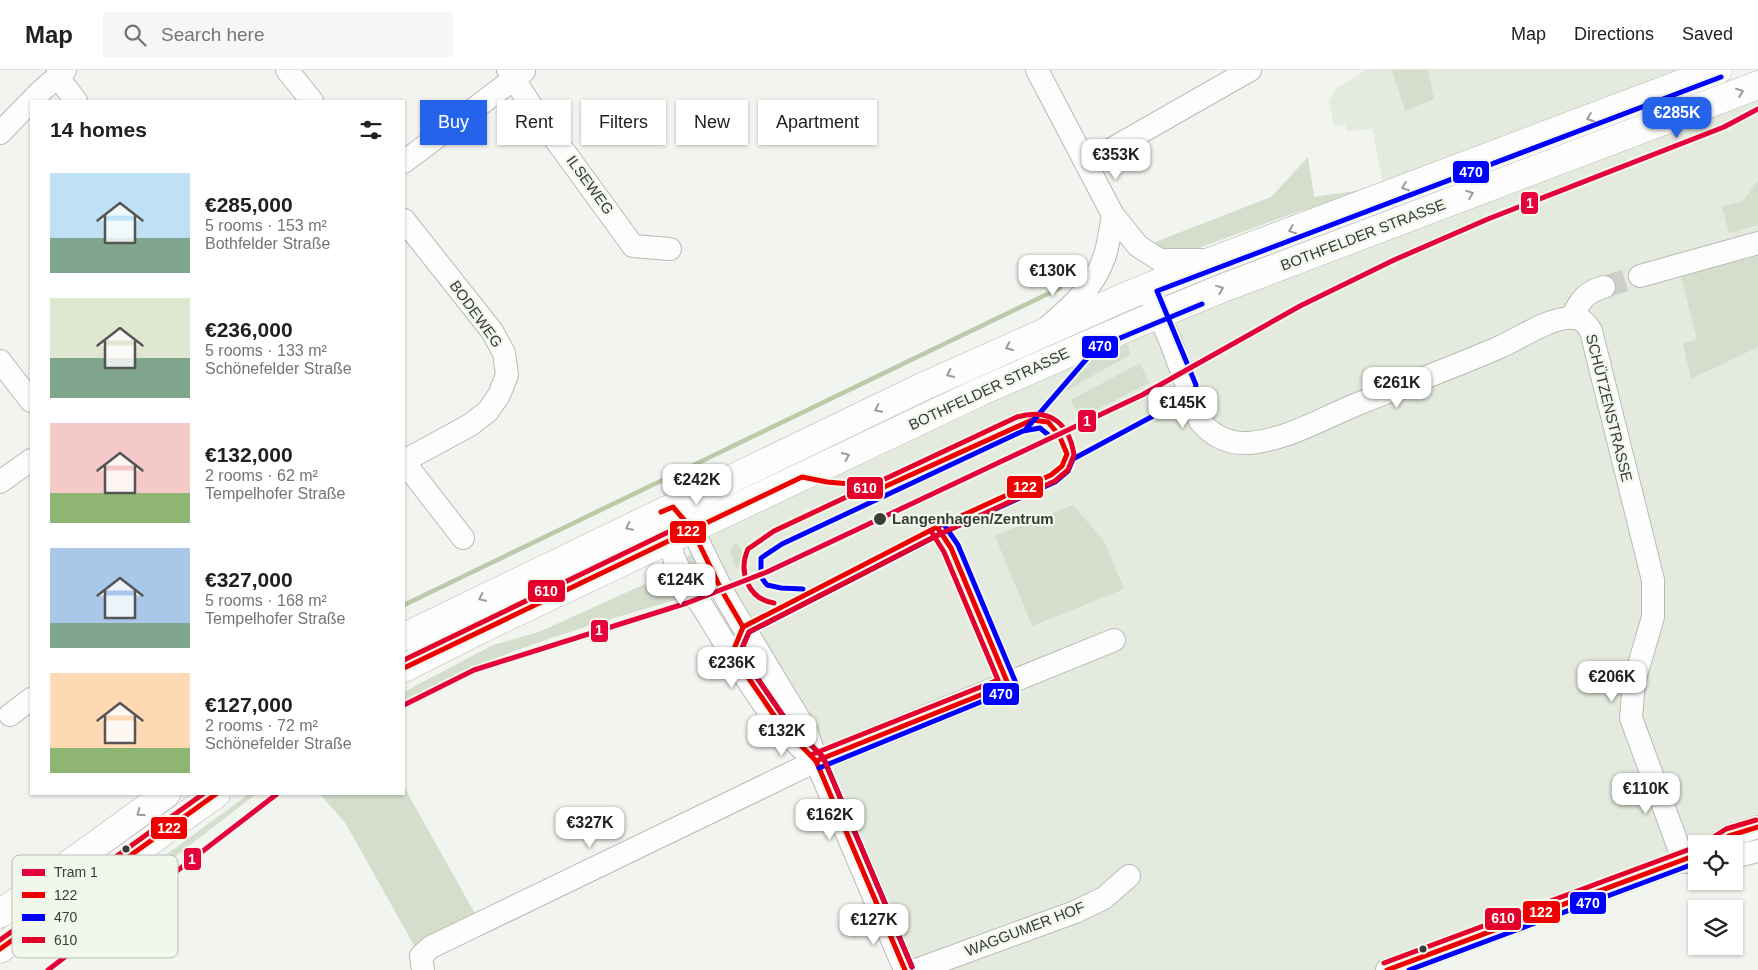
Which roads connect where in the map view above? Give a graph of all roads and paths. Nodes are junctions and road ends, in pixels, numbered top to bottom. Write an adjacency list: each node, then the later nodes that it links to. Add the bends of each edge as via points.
1 (288, 70): 10 (street)
2 (1037, 70): 14 (street)
3 (1250, 70): 14 (street)
4 (1718, 70): 19 (main road, BOTHFELDER STRASSE, one-way to 19)
5 (61, 73): 8 (street); 9 (street)
6 (515, 73): 13 (street); 18 (street, ILSEWEG, via 633,246)
7 (1758, 85): 23 (main road, BOTHFELDER STRASSE, one-way to 7)
8 (34, 100)
9 (75, 100)
10 (311, 100)
11 (30, 103): 12 (street)
12 (0, 133)
13 (405, 161)
14 (1087, 163): 15 (street)
15 (1113, 216): 19 (street, via 1138,246 1160,260); 25 (street, via 1104,258 1091,285 1072,306)
16 (405, 221): 29 (street, BODEWEG, via 492,331 504,353 507,375 500,395 488,411 470,425)
17 (1758, 243): 20 (street)
18 (670, 249)
19 (1212, 260): 21 (main road, BOTHFELDER STRASSE)
20 (1640, 276)
21 (1147, 287): 23 (street, SCHÜTZENSTRASSE); 25 (main road, BOTHFELDER STRASSE)
22 (1604, 287): 24 (street, via 1590,291 1582,298)
23 (1159, 314): 24 (street, SCHÜTZENSTRASSE, via 1200,421 1208,432 1218,438 1249,443 1311,424 1558,320); 33 (main road, BOTHFELDER STRASSE, one-way to 23, via 982,391)
24 (1572, 317): 47 (street, SCHÜTZENSTRASSE, via 1580,319 1591,331 1653,580 1653,617 1634,682 1631,718)
25 (1039, 333): 32 (main road, BOTHFELDER STRASSE, one-way to 32)
26 (0, 361): 27 (street)
27 (30, 400)
28 (30, 461): 31 (street)
29 (405, 461)
30 (405, 463): 34 (street, BODEWEG)
31 (0, 482)
32 (673, 507): 33 (street); 36 (main road, BOTHFELDER STRASSE, one-way to 36)
33 (681, 535): 35 (street, via 718,583); 38 (street, via 676,563); 39 (main road, BOTHFELDER STRASSE)
34 (463, 538)
35 (743, 627): 38 (street); 42 (street, via 807,732)
36 (405, 637)
37 (1114, 640): 42 (street)
38 (732, 654): 42 (street, via 777,722)
39 (405, 668)
40 (30, 699): 41 (street)
41 (10, 715)
42 (816, 761): 60 (street, via 431,946 421,956); 61 (street)
43 (165, 795): 49 (main road, one-way to 49)
44 (215, 795): 50 (main road)
45 (1758, 827): 46 (street)
46 (1732, 835)
47 (1688, 852)
48 (1758, 852): 51 (street)
49 (81, 855)
50 (131, 855)
51 (1743, 855)
52 (1688, 860): 63 (street)
53 (1129, 876): 62 (street, WAGGUMER HOF, via 1104,898 1075,912)
54 (12, 896): 55 (street)
55 (0, 900)
56 (12, 905): 57 (main road)
57 (0, 914)
58 (12, 940): 59 (main road)
59 (0, 949)
60 (423, 970)
61 (905, 970)
62 (916, 970)
63 (1387, 970)

